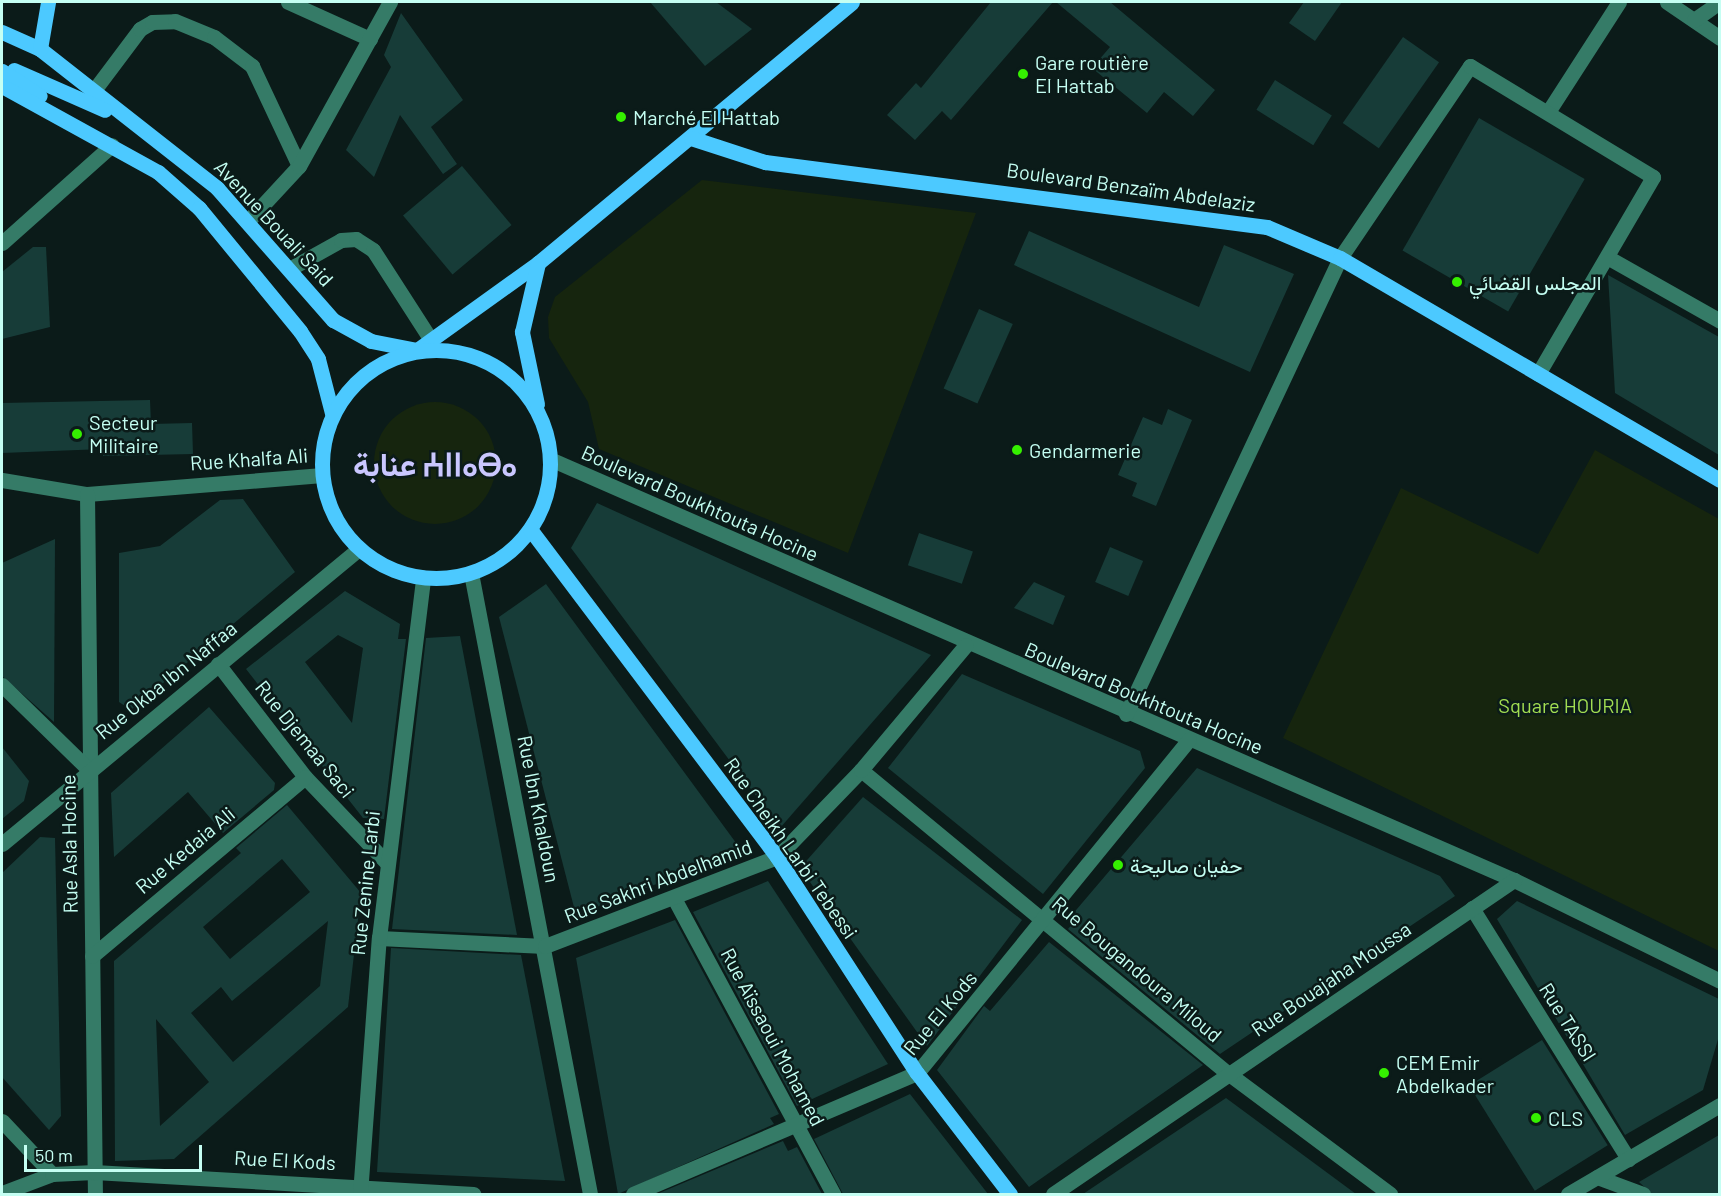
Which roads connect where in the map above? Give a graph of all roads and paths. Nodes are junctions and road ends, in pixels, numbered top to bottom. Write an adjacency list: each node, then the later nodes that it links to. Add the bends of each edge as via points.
1 (48, 2): 12 (main road)
2 (288, 2): 11 (street)
3 (390, 2): 11 (street)
4 (852, 2): 19 (main road)
5 (1619, 2): 17 (street)
6 (1667, 2): 8 (street)
7 (1719, 2): 8 (street)
8 (1694, 20): 10 (street)
9 (2, 32): 12 (main road, Avenue Bouali Said)
10 (1719, 38)
11 (370, 39): 21 (street)
12 (39, 49): 16 (main road, Avenue Bouali Said)
13 (2, 65): 18 (main road, Avenue Bouali Said)
14 (2, 71): 20 (main road)
15 (2, 86): 20 (main road)
16 (92, 93): 18 (main road, Avenue Bouali Said); 21 (street, via 140,29 153,22 175,21 214,37 252,66)
17 (1548, 111): 24 (street, via 1653,177); 25 (street, via 1470,66)
18 (121, 117): 22 (main road, Avenue Bouali Said, via 183,159)
19 (691, 138): 25 (main road, Boulevard Benzaïm Abdelaziz, via 765,162 1224,218 1267,226); 26 (main road)
20 (112, 145): 23 (street); 32 (main road, via 158,172 200,208 260,275 318,359)
21 (299, 166): 22 (street)
22 (248, 221): 27 (main road, Avenue Bouali Said)
23 (2, 243)
24 (1607, 257): 28 (street); 31 (street)
25 (1340, 258): 31 (main road, Boulevard Benzaïm Abdelaziz); 46 (street)
26 (538, 263): 29 (main road); 33 (main road, via 522,332)
27 (291, 268): 29 (street, via 341,240 356,239 373,250); 30 (main road, Avenue Bouali Said, via 333,320 371,341)
28 (1719, 321)
29 (431, 340): 30 (main road)
30 (417, 350): 32 (main road, via 368,372); 33 (main road, via 454,350 489,361 518,383)
31 (1538, 374): 37 (main road, Boulevard Benzaïm Abdelaziz)
32 (332, 413): 35 (main road, via 322,443)
33 (539, 413): 34 (main road)
34 (550, 459): 39 (main road, via 542,508); 43 (street, Boulevard Boukhtouta Hocine)
35 (322, 475): 38 (street, Rue Khalfa Ali); 40 (main road, via 332,511)
36 (2, 480): 38 (street, Rue Khalfa Ali)
37 (1719, 480)
38 (87, 494): 48 (street, Rue Asla Hocine)
39 (530, 529): 41 (main road, via 494,563); 52 (main road, Rue Cheikh Larbi Tebessi)
40 (359, 549): 42 (main road, via 388,569); 44 (street, Rue Okba Ibn Naffaa)
41 (471, 573): 42 (main road); 59 (street, Rue Ibn Khaldoun)
42 (423, 578): 53 (street, Rue Zenine Larbi)
43 (966, 645): 46 (street, Boulevard Boukhtouta Hocine); 49 (street, Rue Sakhri Abdelhamid)
44 (218, 664): 48 (street, Rue Okba Ibn Naffaa); 50 (street, Rue Djemaa Saci)
45 (2, 685): 48 (street)
46 (1125, 714): 47 (street, Boulevard Boukhtouta Hocine)
47 (1189, 740): 54 (street, Boulevard Boukhtouta Hocine); 57 (street, Rue El Kods)
48 (89, 770): 51 (street, Rue Okba Ibn Naffaa); 60 (street, Rue Asla Hocine)
49 (861, 770): 52 (street, Rue Sakhri Abdelhamid); 57 (street, Rue Bougandoura Miloud)
50 (305, 777): 53 (street, Rue Djemaa Saci); 60 (street, Rue Kedaia Ali)
51 (2, 844)
52 (777, 857): 55 (street, Rue Sakhri Abdelhamid); 62 (main road, Rue Cheikh Larbi Tebessi)
53 (387, 863): 58 (street, Rue Zenine Larbi)
54 (1514, 880): 56 (street, Rue Bouajaha Moussa); 61 (street, Boulevard Boukhtouta Hocine)
55 (675, 900): 59 (street, Rue Sakhri Abdelhamid); 66 (street, Rue Aïssaoui Mohamed)
56 (1472, 908): 63 (street, Rue Bouajaha Moussa); 67 (street, Rue TASSI)
57 (1045, 919): 62 (street, Rue El Kods); 63 (street, Rue Bougandoura Miloud)
58 (379, 938): 59 (street, Rue Sakhri Abdelhamid); 71 (street, Rue Zenine Larbi)
59 (545, 946): 75 (street, Rue Ibn Khaldoun)
60 (92, 956): 68 (street, Rue Asla Hocine)
61 (1719, 981)
62 (917, 1073): 66 (street, Rue El Kods); 78 (main road, Rue Cheikh Larbi Tebessi)
63 (1228, 1074): 79 (street, Rue Bouajaha Moussa); 80 (street, Rue Bougandoura Miloud)
64 (1719, 1105): 67 (street)
65 (2, 1121): 69 (street)
66 (797, 1126): 76 (street, Rue El Kods); 77 (street, Rue Aïssaoui Mohamed)
67 (1628, 1159): 70 (street)
68 (94, 1172): 69 (street, Rue El Kods); 71 (street, Rue El Kods); 73 (street, Rue Asla Hocine)
69 (52, 1174): 72 (street, Rue El Kods)
70 (1597, 1177): 81 (street); 82 (street)
71 (360, 1190): 74 (street, Rue El Kods)
72 (2, 1193)
73 (94, 1194)
74 (473, 1194)
75 (590, 1194)
76 (633, 1194)
77 (833, 1194)
78 (1010, 1194)
79 (1053, 1194)
80 (1390, 1194)
81 (1568, 1194)
82 (1643, 1194)

